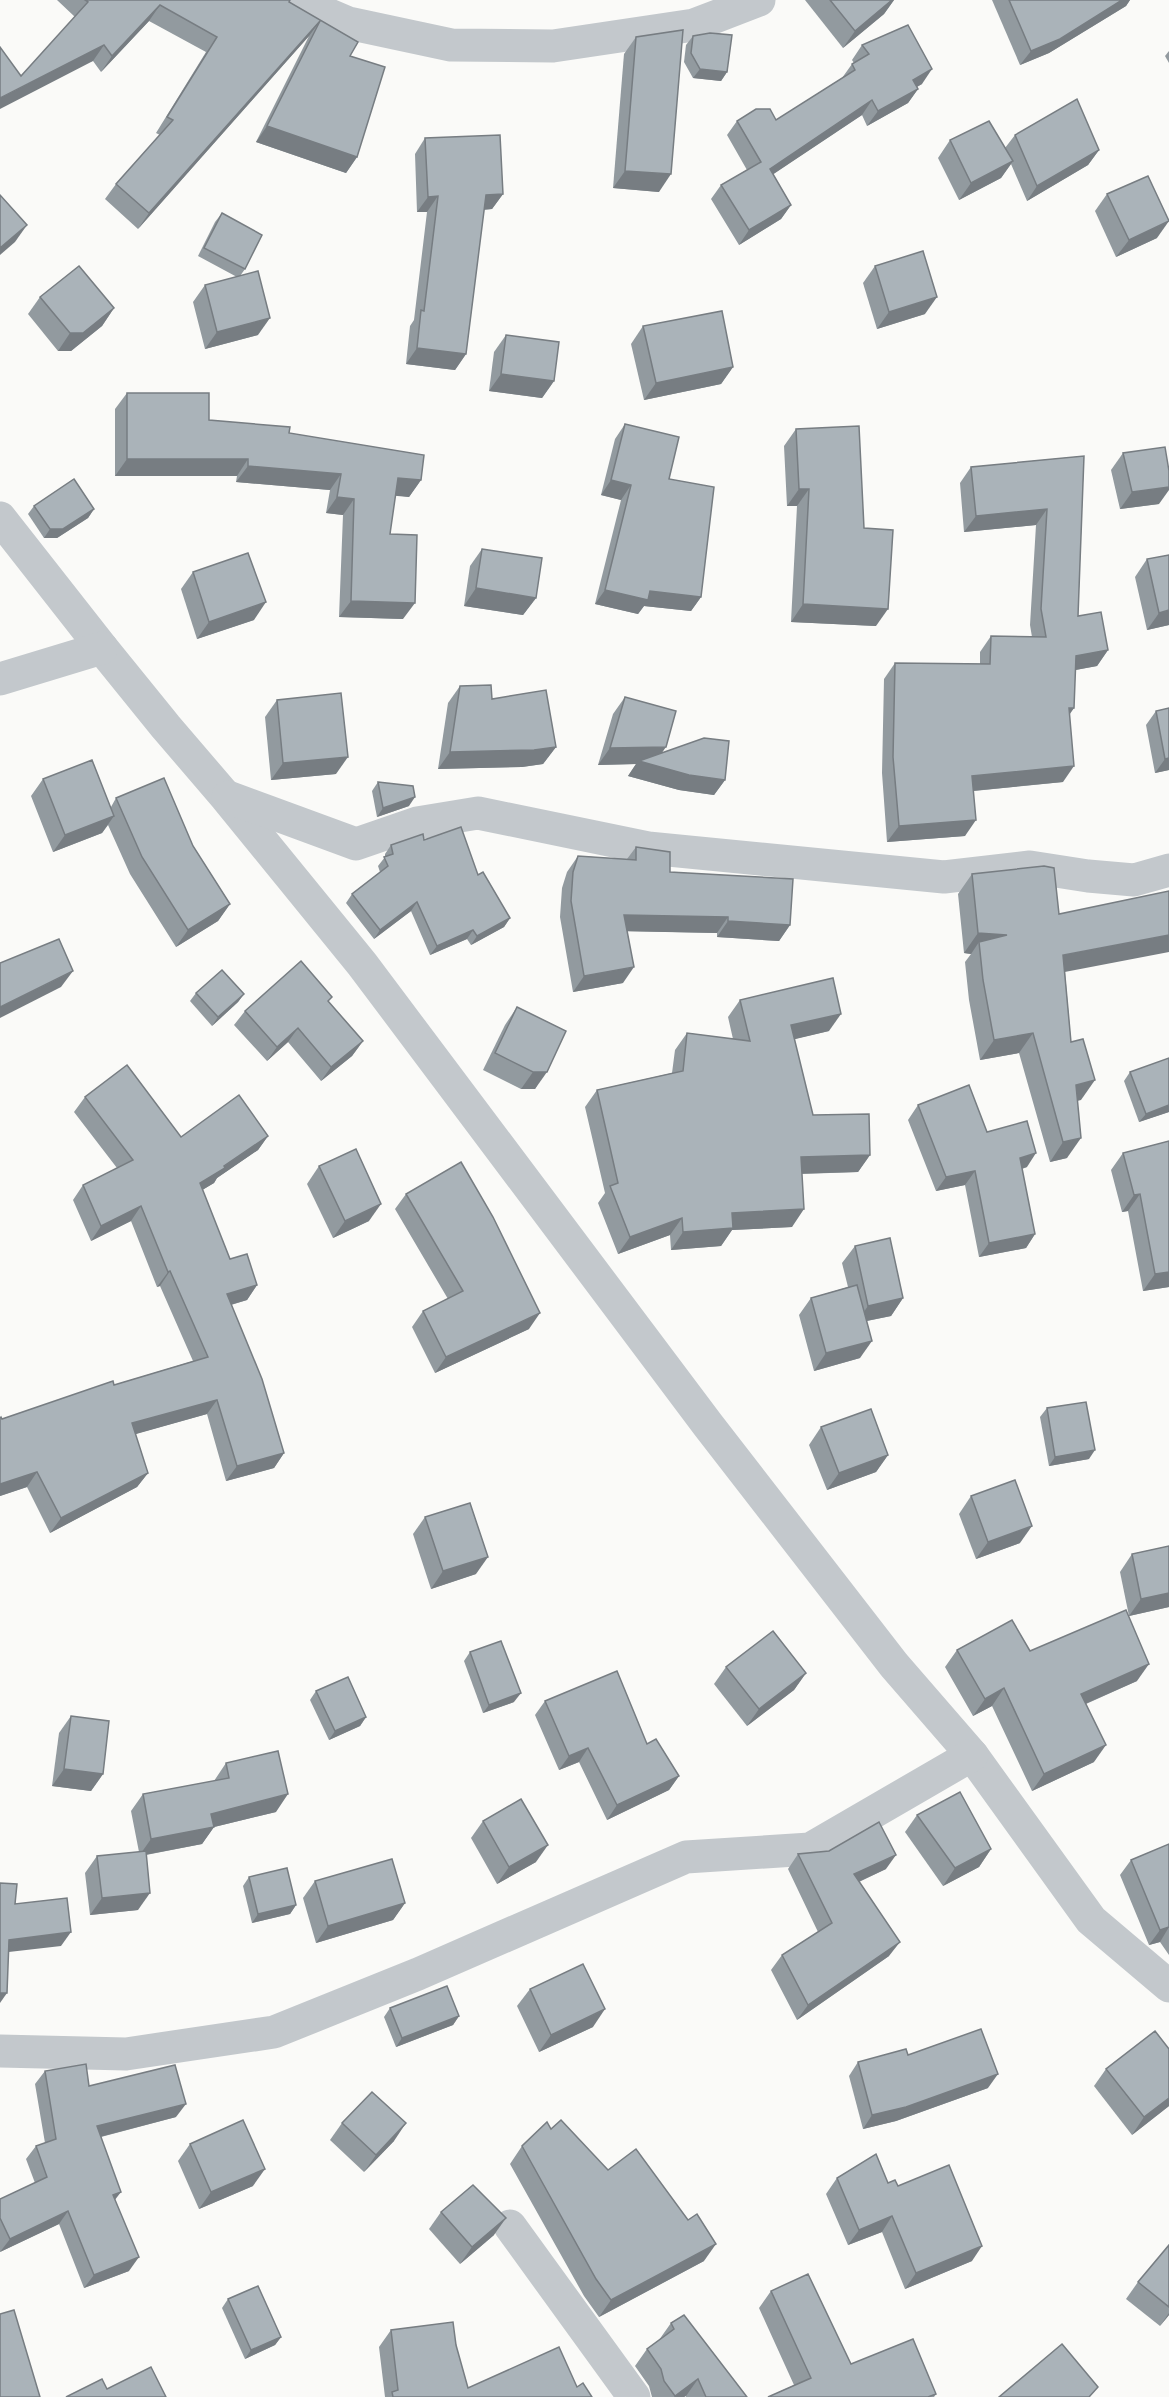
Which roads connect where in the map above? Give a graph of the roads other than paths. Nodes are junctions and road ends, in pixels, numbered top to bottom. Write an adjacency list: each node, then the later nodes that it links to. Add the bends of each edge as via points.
1 (295, 0): 2 (street, via 348,23 451,45 553,46 694,26)
2 (759, 0)
3 (0, 518): 4 (street)
4 (102, 648): 5 (street); 6 (street)
5 (0, 679)
6 (226, 796): 7 (street, via 356,844 417,824 478,813 648,848 944,877 1030,867 1134,880); 8 (street, via 362,964 886,1656)
7 (1169, 870)
8 (972, 1755): 9 (street, via 1091,1920); 10 (street, via 810,1850 686,1857 274,2032 126,2054)
9 (1169, 1986)
10 (0, 2051)
11 (510, 2226): 12 (street)
12 (634, 2397)

